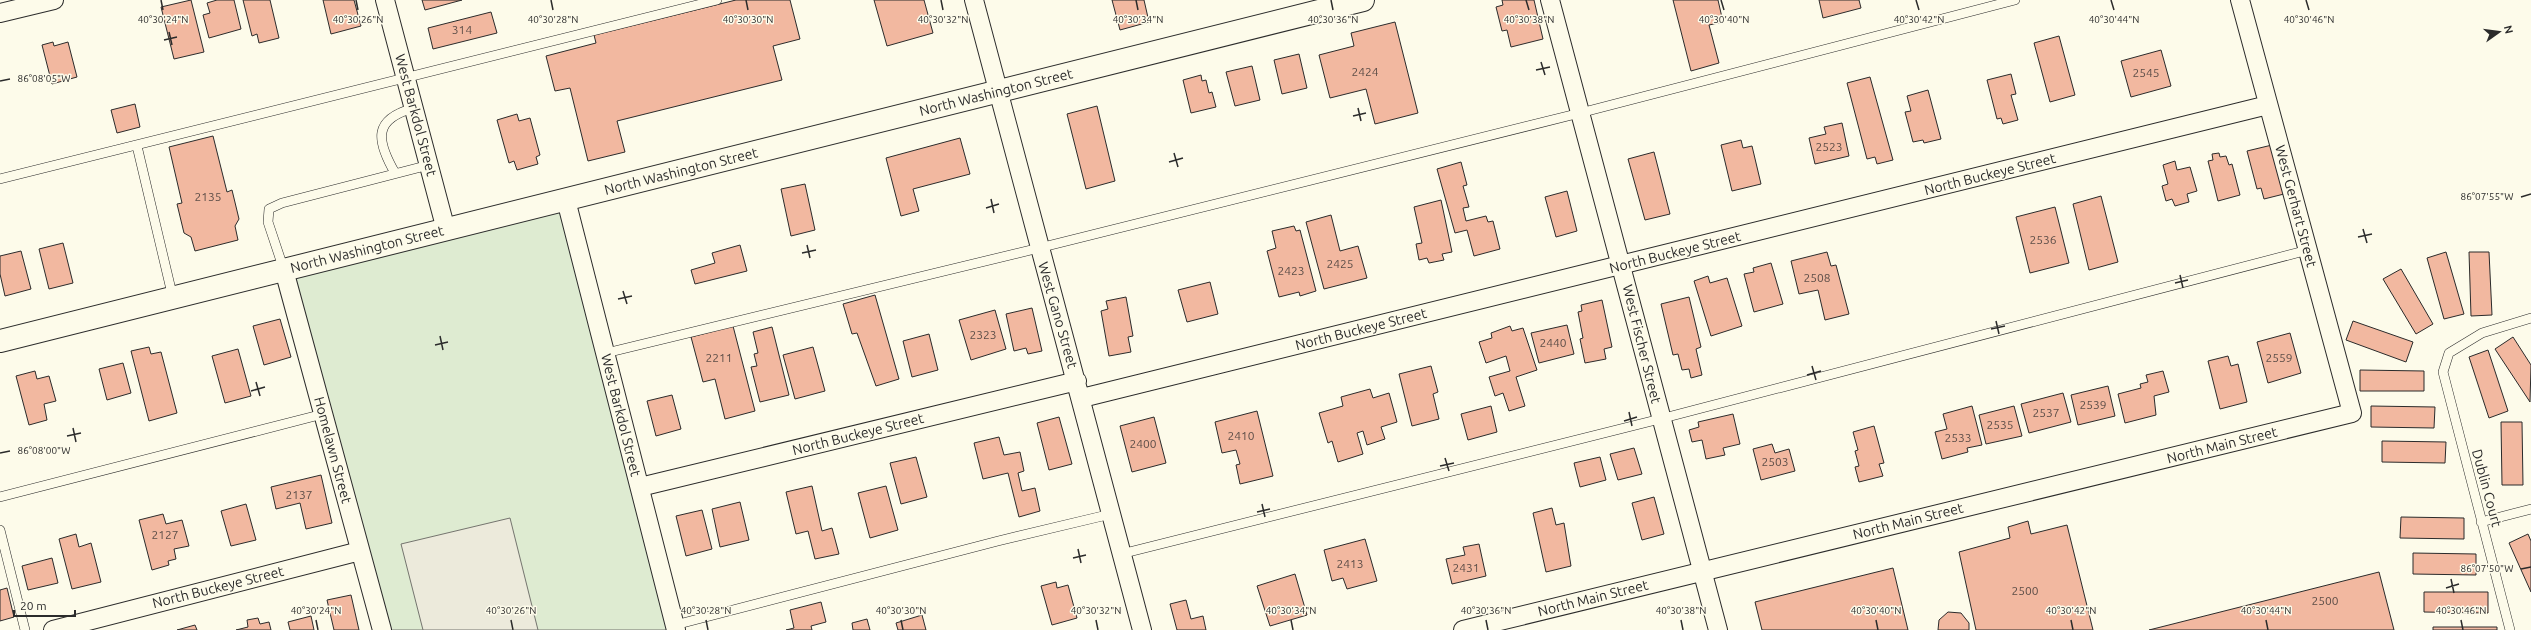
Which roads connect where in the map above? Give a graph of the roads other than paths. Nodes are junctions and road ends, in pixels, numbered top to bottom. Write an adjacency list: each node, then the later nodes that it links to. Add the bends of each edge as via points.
1 (54, 0): 9 (street)
2 (385, 0): 10 (street, West Barkdol Street)
3 (717, 0): 10 (lane)
4 (974, 0): 11 (street, West Gano Street)
5 (1363, 0): 11 (main road, North Washington Street)
6 (1550, 0): 14 (street, West Fischer Street)
7 (2015, 0): 14 (lane)
8 (2240, 0): 12 (street, West Gerhart Street)
9 (0, 13)
10 (406, 78): 13 (street, West Barkdol Street); 15 (lane)
11 (999, 91): 19 (main road, North Washington Street); 21 (street, West Gano Street)
12 (2268, 105): 22 (street, West Gerhart Street); 23 (street, North Buckeye Street)
13 (414, 108): 16 (street, West Barkdol Street); 17 (lane, via 397,112 388,119 382,132 385,155)
14 (1580, 113): 21 (lane); 23 (street, West Fischer Street)
15 (137, 146): 18 (lane); 25 (lane)
16 (429, 165): 17 (lane); 20 (street, West Barkdol Street)
17 (395, 173): 24 (lane, via 282,203 269,209 268,222)
18 (0, 179)
19 (566, 200): 20 (main road, North Washington Street); 28 (street, West Barkdol Street)
20 (446, 230): 24 (main road, North Washington Street)
21 (1039, 248): 28 (lane); 29 (street, West Gano Street)
22 (2308, 250): 31 (street, West Gerhart Street); 33 (lane)
23 (1622, 265): 30 (street, North Buckeye Street); 33 (street, West Fischer Street)
24 (284, 270): 25 (main road, North Washington Street); 32 (street, Homelawn Street)
25 (173, 298): 27 (main road, North Washington Street)
26 (2531, 318): 38 (lane, Dublin Court, via 2482,332 2450,353 2443,372)
27 (0, 341)
28 (606, 352): 34 (street, West Barkdol Street)
29 (1077, 381): 30 (street, West Gano Street); 34 (street, North Buckeye Street)
30 (1082, 398): 37 (street, West Gano Street)
31 (2352, 413): 42 (street, North Main Street)
32 (323, 414): 35 (lane); 40 (street, Homelawn Street)
33 (1660, 418): 41 (lane); 42 (street, West Fischer Street)
34 (640, 487): 43 (street, West Barkdol Street)
35 (0, 497)
36 (2531, 509): 38 (lane)
37 (1111, 514): 41 (street, West Gano Street); 43 (lane, via 998,541)
38 (2481, 522): 50 (lane, Dublin Court)
39 (0, 530): 44 (lane)
40 (360, 552): 45 (street, North Buckeye Street); 46 (street, Homelawn Street)
41 (1121, 554): 47 (street, West Gano Street)
42 (1703, 571): 48 (street, North Main Street); 49 (street, West Fischer Street)
43 (676, 628)
44 (25, 630)
45 (53, 630)
46 (382, 630)
47 (1142, 630)
48 (1463, 630)
49 (1718, 630)
50 (2510, 630)

